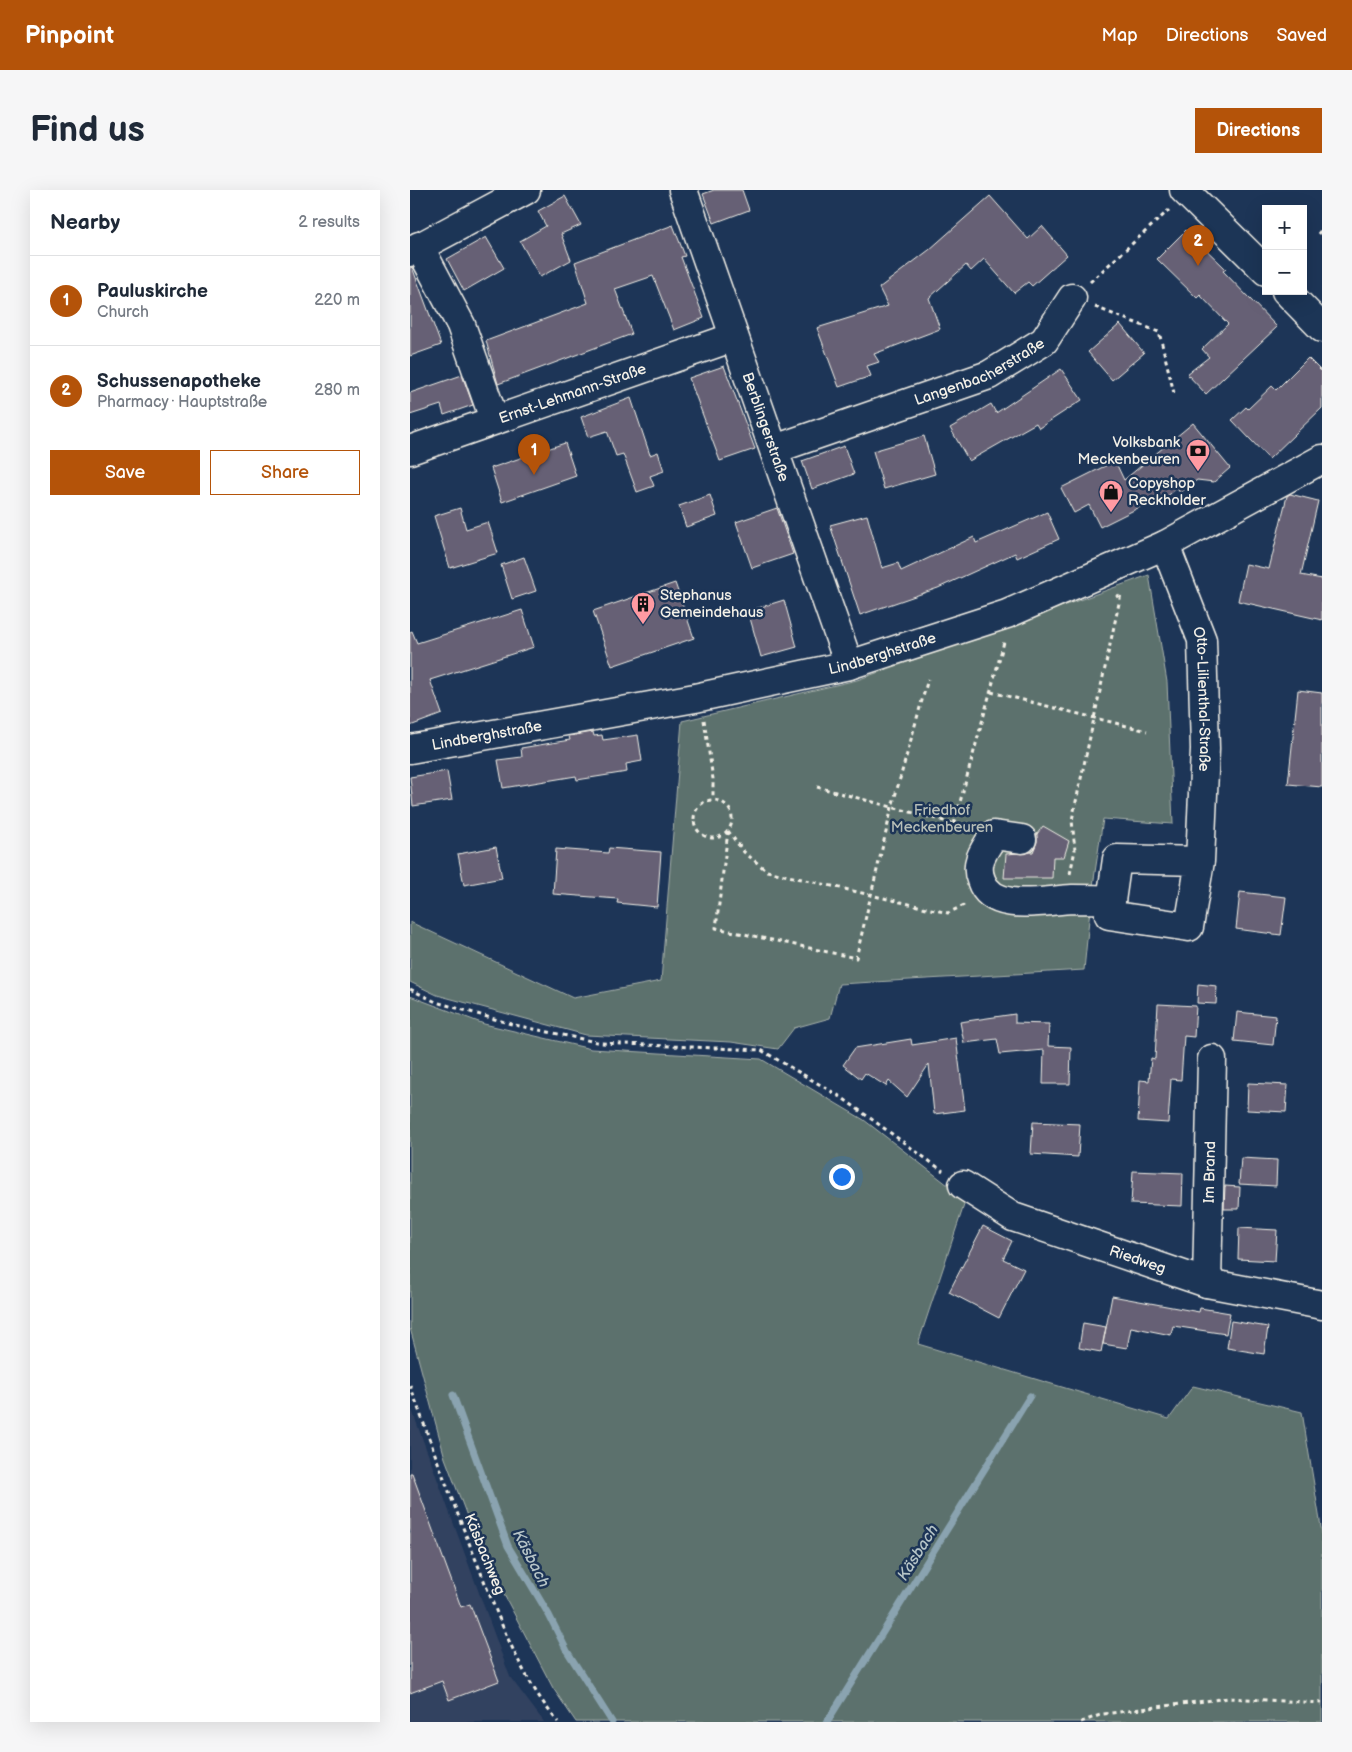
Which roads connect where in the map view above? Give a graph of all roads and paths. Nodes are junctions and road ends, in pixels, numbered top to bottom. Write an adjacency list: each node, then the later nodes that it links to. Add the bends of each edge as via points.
1 (526, 190): 6 (street)
2 (683, 190): 11 (street, Berblingerstraße)
3 (1186, 192): 7 (street); 9 (path)
4 (1322, 229): 5 (path)
5 (1318, 234)
6 (415, 249): 13 (street, via 461,325)
7 (1262, 267)
8 (1290, 295): 10 (street)
9 (1072, 298): 12 (path, via 1159,332); 14 (street, Langenbacherstraße, via 1044,341 989,375)
10 (1322, 328)
11 (734, 337): 13 (street, Ernst-Lehmann-Straße); 14 (street, Berblingerstraße)
12 (1174, 393)
13 (494, 419): 15 (street, Ernst-Lehmann-Straße)
14 (775, 449): 20 (street, Berblingerstraße)
15 (410, 450)
16 (1322, 459): 17 (street, Lindberghstraße)
17 (1165, 546): 20 (street, Lindberghstraße, via 1007,614); 34 (street, Otto-Lilienthal-Straße, via 1202,640 1205,749)
18 (1112, 598): 24 (path, via 1122,594)
19 (1014, 638): 22 (path, via 1004,642)
20 (849, 665): 23 (street, Lindberghstraße)
21 (928, 680): 29 (path)
22 (991, 692): 24 (path); 30 (path)
23 (695, 698): 26 (street, Lindberghstraße); 28 (path, via 706,726)
24 (1095, 717): 25 (path); 37 (path, via 1072,820 1075,850)
25 (1147, 730)
26 (410, 749)
27 (817, 787): 29 (path)
28 (713, 799): 31 (path, via 722,801 730,809 732,818); 31 (path, via 695,809 696,829 703,836 713,838)
29 (892, 807): 30 (path); 36 (path)
30 (954, 824): 32 (path)
31 (728, 830): 36 (path, via 744,852 767,871); 36 (path, via 716,928 856,958)
32 (994, 835): 33 (street); 35 (street, via 982,851 977,870)
33 (1022, 838)
34 (1200, 861): 38 (street, via 1117,859); 38 (street, Otto-Lilienthal-Straße, via 1189,928 1109,915)
35 (984, 889): 36 (path, via 969,903 948,913); 37 (street, via 1000,900 1030,903)
36 (872, 895)
37 (1066, 900): 38 (street)
38 (1111, 900)
39 (410, 989): 41 (path, via 436,1002 516,1025 601,1043 761,1050 840,1097)
40 (1212, 1059): 42 (street, Im Brand)
41 (963, 1186): 42 (street, Riedweg, via 1013,1217)
42 (1207, 1283): 43 (street, Riedweg)
43 (1322, 1305)
44 (410, 1385): 46 (path, Käsbachweg, via 496,1613 541,1702)
45 (1322, 1703): 47 (path, via 1228,1698 1103,1714)
46 (558, 1722)
47 (1081, 1722)

